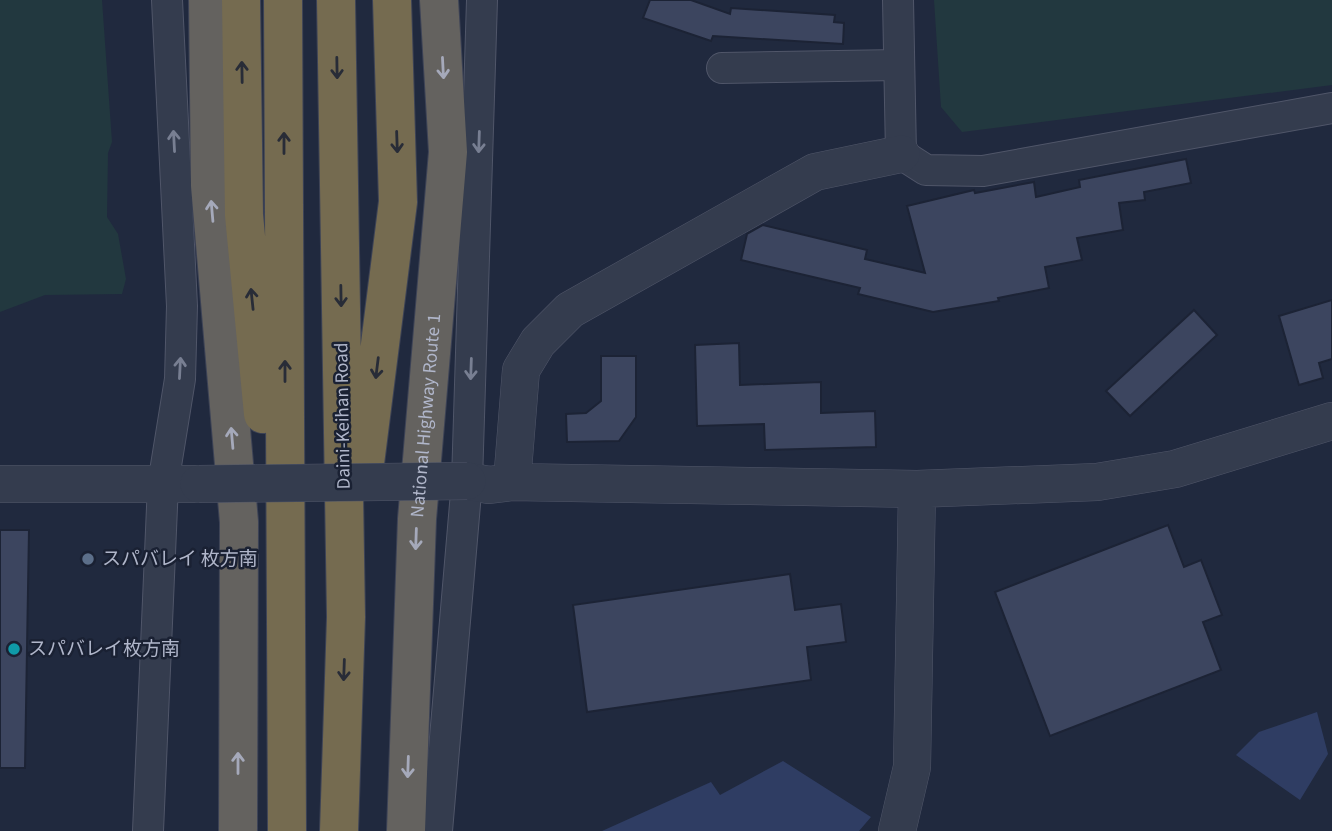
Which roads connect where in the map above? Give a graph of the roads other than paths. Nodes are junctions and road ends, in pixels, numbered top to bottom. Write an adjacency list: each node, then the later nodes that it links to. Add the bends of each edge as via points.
1 (167, 0): 18 (street, one-way to 1, via 180,379 182,306)
2 (208, 0): 23 (highway, one-way to 2, via 239,522 210,185)
3 (241, 0): 21 (highway, one-way to 3, via 244,215)
4 (283, 0): 21 (highway, one-way to 4)
5 (336, 0): 20 (highway, Daini-Keihan Road, one-way to 20)
6 (392, 0): 20 (highway, one-way to 20, via 398,202)
7 (439, 0): 26 (highway, National Highway Route 1, one-way to 26, via 448,152 417,519)
8 (482, 0): 15 (street, one-way to 15)
9 (898, 0): 10 (street)
10 (898, 65): 11 (street); 13 (street)
11 (722, 68)
12 (1332, 108): 13 (street, via 984,171 926,170)
13 (901, 154): 16 (street, via 815,172 570,310 538,342 522,370)
14 (1332, 421): 19 (street, via 1175,468 1097,482)
15 (467, 481): 16 (street, via 489,485); 18 (street, bridge); 27 (street)
16 (512, 482): 19 (street)
17 (0, 484): 18 (street)
18 (163, 484): 22 (street)
19 (917, 489): 28 (street, via 912,767)
20 (346, 617): 25 (highway, Daini-Keihan Road, one-way to 25)
21 (287, 660): 24 (highway)
22 (148, 831)
23 (238, 831)
24 (288, 831)
25 (339, 831)
26 (406, 831)
27 (437, 831)
28 (897, 831)

